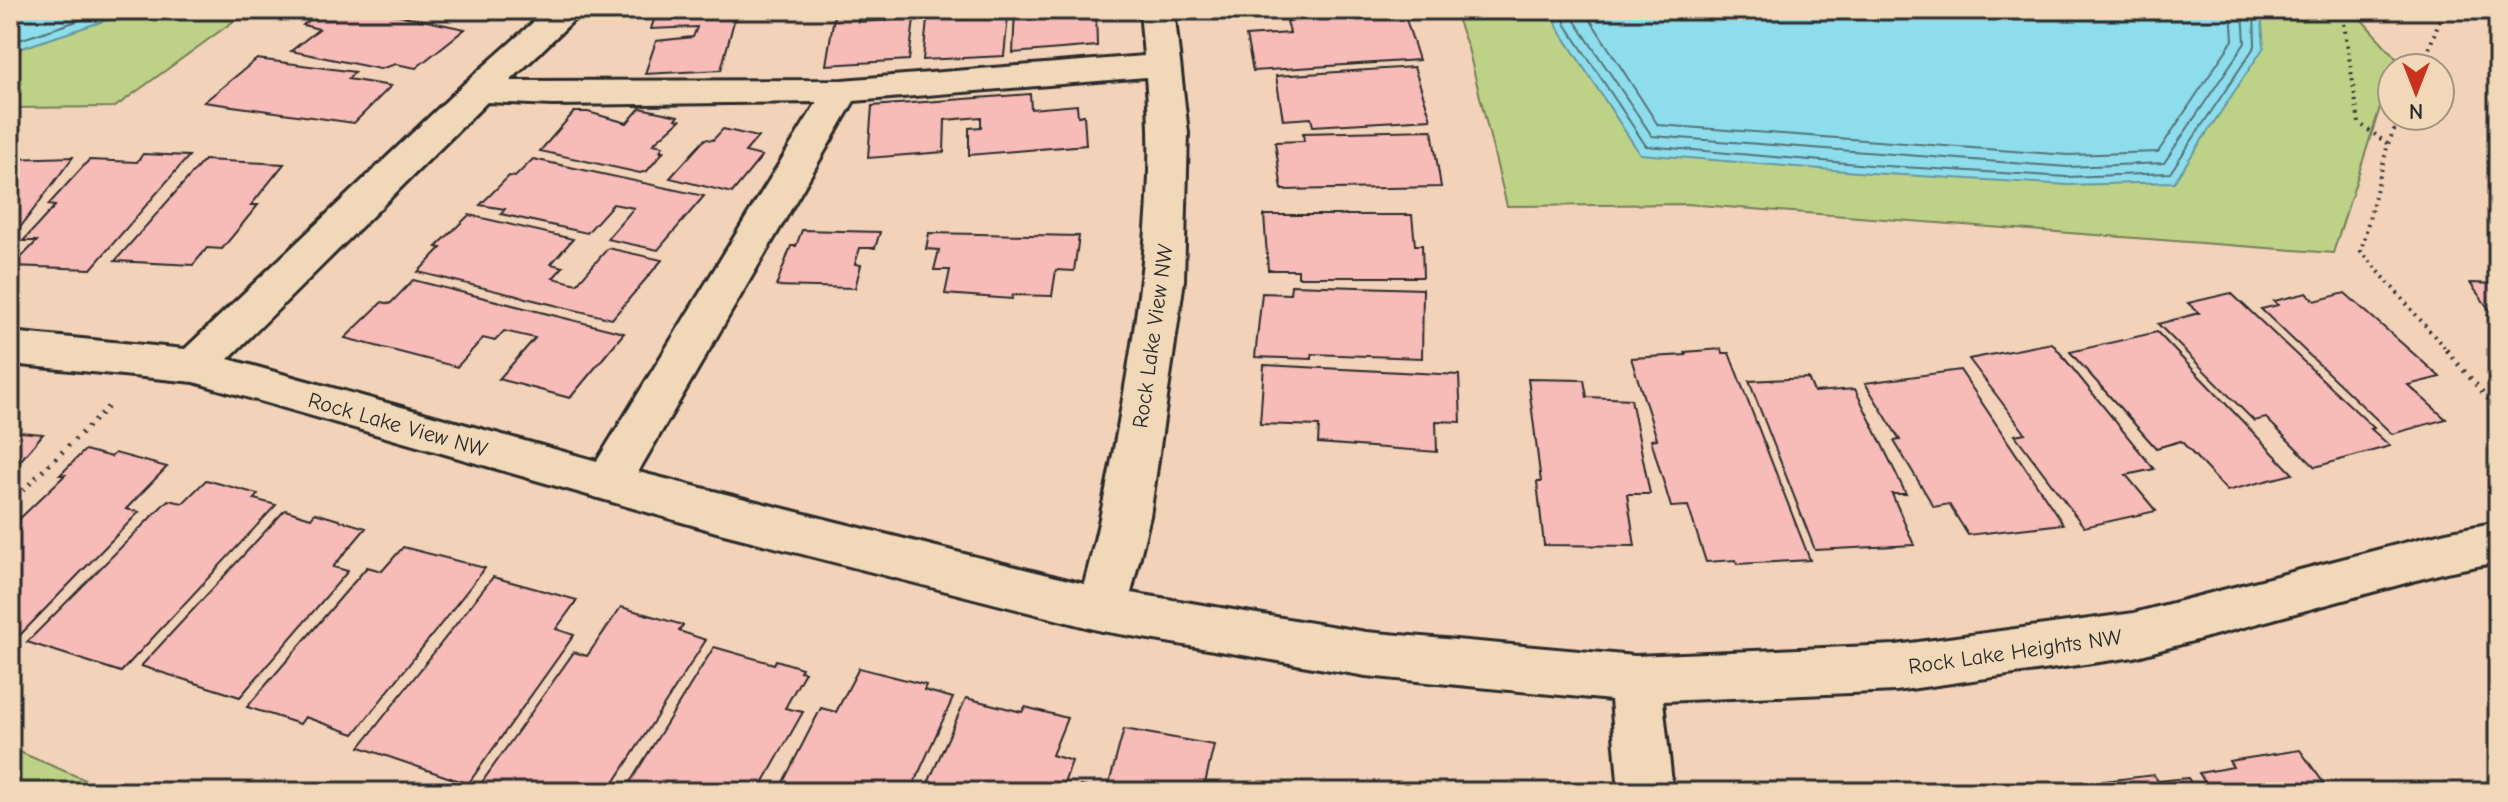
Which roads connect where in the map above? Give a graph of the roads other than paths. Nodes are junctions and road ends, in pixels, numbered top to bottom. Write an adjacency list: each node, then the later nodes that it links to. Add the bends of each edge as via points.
1 (567, 10): 4 (street)
2 (1157, 10): 3 (street, Rock Lake View NW)
3 (1163, 65): 5 (street); 10 (street, Rock Lake View NW, via 1170,133 1164,280 1126,516)
4 (478, 91): 5 (street); 7 (street)
5 (842, 91): 8 (street)
6 (10, 348): 7 (street, Rock Lake View NW)
7 (194, 366): 8 (street, Rock Lake View NW)
8 (608, 482): 10 (street, Rock Lake View NW)
9 (2498, 542): 11 (street, Rock Lake Heights NW, via 2134,635 1896,668)
10 (1102, 610): 11 (street, Rock Lake View NW, via 1366,654)
11 (1635, 679): 12 (street)
12 (1646, 792)

